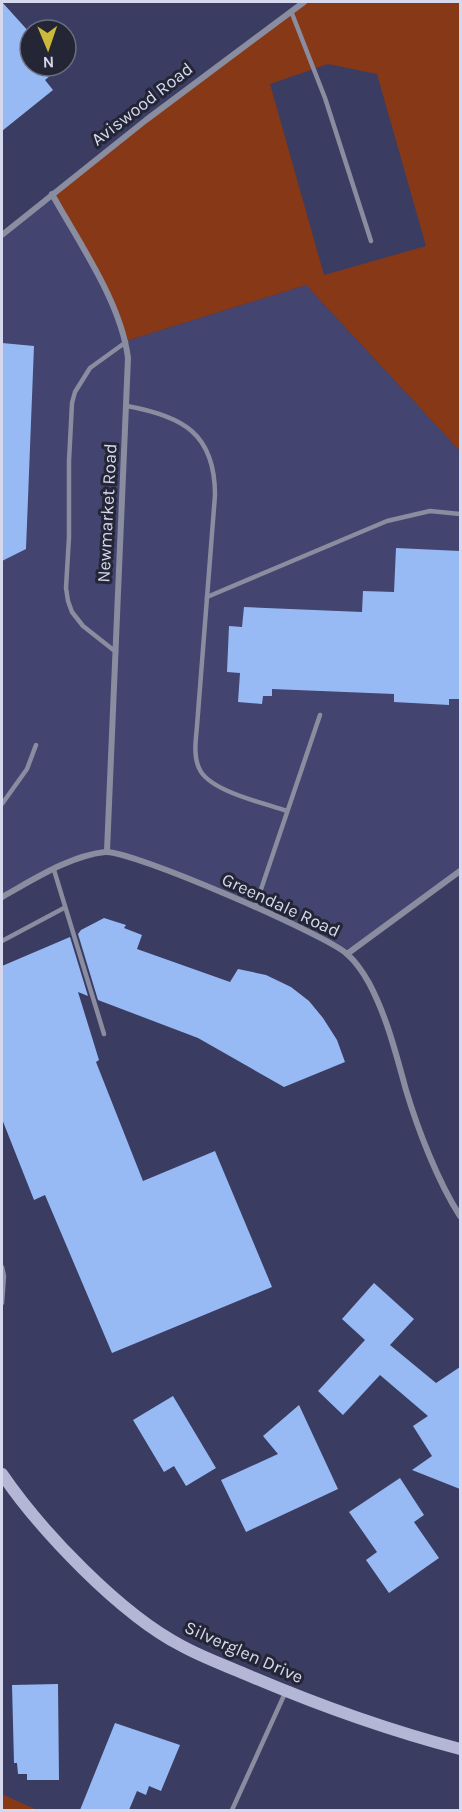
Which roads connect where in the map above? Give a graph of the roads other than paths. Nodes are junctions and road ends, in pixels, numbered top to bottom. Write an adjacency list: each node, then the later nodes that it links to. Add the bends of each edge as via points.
1 (304, 2): 2 (street, Aviswood Road)
2 (291, 11): 3 (street, Aviswood Road); 5 (lane, via 325,98)
3 (52, 194): 4 (street, Aviswood Road); 6 (street, Newmarket Road, via 112,304)
4 (2, 235)
5 (371, 241)
6 (126, 342): 7 (street, Newmarket Road); 10 (lane, via 90,368 75,392 69,461 68,601 83,626)
7 (127, 406): 9 (lane, via 161,412 185,424 212,465 215,495); 10 (street, Newmarket Road)
8 (460, 514): 9 (lane, via 430,511 387,521)
9 (207, 597): 14 (lane, via 195,752 199,768 211,784)
10 (116, 652): 15 (street, Newmarket Road)
11 (320, 715): 14 (lane)
12 (36, 744): 13 (lane, via 27,769)
13 (2, 804)
14 (287, 811): 19 (lane)
15 (108, 851): 16 (street); 19 (street, Greendale Road)
16 (54, 870): 18 (street); 20 (lane)
17 (460, 871): 22 (street)
18 (2, 897)
19 (255, 907): 22 (street, Greendale Road)
20 (64, 908): 21 (lane); 23 (lane)
21 (2, 941)
22 (347, 954): 24 (street, Greendale Road, via 368,982 386,1021 411,1104)
23 (104, 1034)
24 (460, 1216)
25 (2, 1267): 26 (lane)
26 (2, 1303)
27 (2, 1473): 28 (street, Silverglen Drive, via 84,1569 135,1614 181,1646)
28 (286, 1691): 29 (street, Silverglen Drive, via 377,1725); 30 (lane)
29 (460, 1749)
30 (232, 1810)

